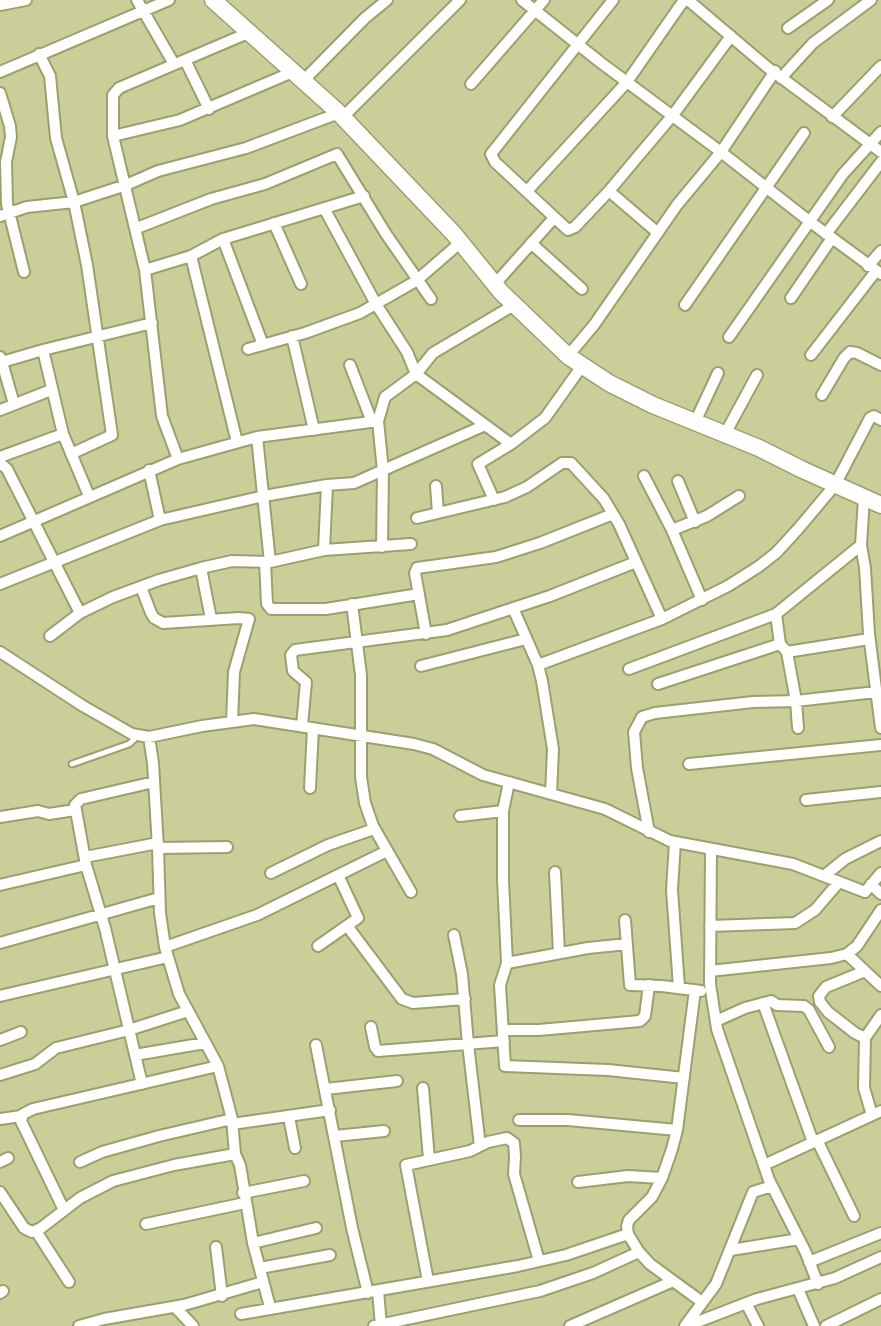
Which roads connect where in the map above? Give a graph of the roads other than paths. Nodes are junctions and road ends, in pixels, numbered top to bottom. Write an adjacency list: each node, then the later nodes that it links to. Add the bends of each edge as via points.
1 (26, 0): 13 (street)
2 (137, 0): 15 (street)
3 (169, 0): 15 (street)
4 (214, 0): 17 (street)
5 (387, 0): 24 (street)
6 (460, 0): 30 (street)
7 (522, 0): 14 (street)
8 (544, 0): 14 (street)
9 (613, 0): 19 (street)
10 (686, 0): 18 (street); 26 (street)
11 (828, 0): 16 (street)
12 (871, 0): 25 (street)
13 (0, 5)
14 (536, 11): 19 (street); 27 (street)
15 (143, 12): 20 (street); 21 (street)
16 (788, 28)
17 (248, 33): 21 (street); 24 (street)
18 (731, 36): 25 (street); 31 (street)
19 (579, 45): 26 (street); 42 (street, via 491,154)
20 (39, 54): 23 (street); 45 (street, via 50,76 55,138)
21 (179, 62): 29 (street); 35 (street, via 114,92)
22 (881, 66): 32 (street)
23 (0, 72)
24 (300, 75): 29 (street); 30 (street)
25 (778, 75): 32 (street); 37 (street)
26 (627, 82): 31 (street); 42 (street)
27 (471, 85)
28 (0, 93): 47 (street, via 11,137)
29 (209, 109): 35 (street)
30 (341, 115): 40 (street); 55 (street)
31 (673, 115): 37 (street); 43 (street)
32 (832, 117): 36 (street)
33 (881, 132): 36 (street)
34 (804, 133): 41 (street)
35 (113, 136): 40 (street)
36 (870, 144): 38 (street); 49 (street)
37 (721, 152): 41 (street); 52 (street)
38 (881, 152)
39 (881, 162): 53 (street)
40 (126, 185): 45 (street); 51 (street)
41 (766, 188): 49 (street); 70 (street)
42 (527, 191): 48 (street)
43 (609, 191): 48 (street, via 571,230); 52 (street)
44 (364, 197): 46 (street); 51 (street, via 337,154); 62 (street)
45 (74, 202): 47 (street); 74 (street)
46 (324, 208): 50 (street); 68 (street)
47 (4, 214): 61 (street)
48 (554, 218): 56 (street)
49 (809, 222): 53 (street); 73 (street)
50 (274, 223): 54 (street); 63 (street)
51 (137, 228): 59 (street)
52 (658, 233): 79 (street)
53 (829, 236): 60 (street); 66 (street)
54 (223, 239): 58 (street); 75 (street)
55 (461, 242): 62 (street); 64 (street)
56 (531, 243): 64 (street); 65 (street)
57 (881, 251): 60 (street)
58 (191, 256): 59 (street); 99 (street)
59 (145, 270): 71 (street)
60 (875, 270): 78 (street)
61 (24, 272)
62 (416, 281): 67 (street); 68 (street)
63 (301, 284)
64 (495, 284): 69 (street)
65 (582, 289)
66 (791, 298)
67 (431, 299)
68 (376, 304): 72 (street); 85 (street)
69 (514, 305): 79 (street); 85 (street, via 433,353)
70 (685, 305)
71 (152, 323): 74 (street); 103 (street, via 162,415)
72 (292, 336): 75 (street); 95 (street)
73 (729, 337)
74 (96, 338): 77 (street); 101 (street, via 112,435)
75 (263, 345): 76 (street)
76 (248, 349)
77 (43, 350): 80 (street); 87 (street)
78 (811, 355)
79 (568, 356): 83 (street)
80 (1, 362): 89 (street)
81 (350, 365): 92 (street)
82 (881, 365): 88 (street, via 850,352)
83 (582, 366): 93 (street); 100 (street, via 545,418)
84 (718, 373): 93 (street)
85 (416, 374): 92 (street, via 384,397); 94 (street)
86 (757, 375): 97 (street)
87 (51, 390): 89 (street); 96 (street)
88 (822, 395)
89 (14, 404): 90 (street)
90 (0, 410)
91 (881, 420): 110 (street, via 869,419)
92 (375, 422): 95 (street); 106 (street)
93 (695, 422): 97 (street)
94 (483, 425): 100 (street); 106 (street)
95 (314, 430): 98 (street)
96 (62, 434): 101 (street); 102 (street)
97 (725, 434): 110 (street)
98 (257, 437): 99 (street); 113 (street)
99 (237, 442): 103 (street)
100 (511, 444): 116 (street, via 478,464)
101 (71, 454): 112 (street)
102 (0, 457)
103 (178, 459): 105 (street)
104 (0, 463): 122 (street, via 8,469)
105 (149, 470): 112 (street); 121 (street)
106 (383, 471): 109 (street, via 355,483); 128 (street)
107 (644, 476): 124 (street)
108 (678, 481): 123 (street)
109 (327, 485): 113 (street); 129 (street)
110 (835, 485): 115 (street); 137 (street, via 776,553)
111 (436, 486): 118 (street)
112 (89, 496): 122 (street)
113 (264, 496): 121 (street); 130 (street)
114 (739, 496): 123 (street)
115 (864, 498): 117 (street); 127 (street)
116 (494, 500): 118 (street); 119 (street, via 527,487 568,462 590,481)
117 (881, 505)
118 (438, 513): 120 (street)
119 (613, 514): 131 (street); 136 (street, via 496,557 419,567 415,573)
120 (417, 518)
121 (160, 520): 132 (street)
122 (32, 521): 125 (street); 132 (street)
123 (695, 522): 124 (street)
124 (672, 530): 137 (street)
125 (0, 536)
126 (411, 544): 128 (street)
127 (861, 545): 141 (street); 146 (street)
128 (382, 547): 129 (street)
129 (324, 550): 130 (street)
130 (267, 562): 133 (street, via 232,561); 138 (street, via 269,608 316,610)
131 (636, 562): 139 (street); 143 (street)
132 (53, 563): 134 (street); 140 (street)
133 (201, 568): 135 (street); 142 (street)
134 (0, 584)
135 (141, 587): 140 (street); 142 (street, via 159,621)
136 (419, 594): 138 (street); 144 (street)
137 (702, 600): 143 (street)
138 (352, 604): 148 (street)
139 (513, 608): 144 (street); 147 (street)
140 (80, 613): 145 (street)
141 (776, 614): 149 (street); 153 (street)
142 (211, 619): 157 (street, via 249,621 234,673)
143 (662, 619): 151 (street)
144 (426, 634): 148 (street)
145 (50, 636)
146 (873, 637): 149 (street); 155 (street)
147 (526, 639): 151 (street); 152 (street)
148 (358, 643): 158 (street, via 293,651 293,671 306,682); 161 (street)
149 (783, 648): 154 (street); 156 (street)
150 (0, 652): 162 (street, via 83,706)
151 (537, 665): 170 (street, via 553,749)
152 (421, 666)
153 (629, 669)
154 (657, 684)
155 (876, 692): 156 (street); 160 (street)
156 (796, 701): 159 (street); 177 (street, via 642,717 634,732)
157 (232, 722): 158 (street, via 254,719); 162 (street)
158 (308, 727): 161 (street); 168 (street)
159 (798, 728)
160 (881, 728)
161 (360, 735): 167 (street, via 433,749 483,775); 176 (street, via 363,792)
162 (144, 736): 164 (lane); 166 (street)
163 (881, 745): 165 (street)
164 (72, 764)
165 (689, 764)
166 (154, 782): 172 (street, via 78,800); 180 (street)
167 (509, 782): 170 (street); 173 (street)
168 (310, 788)
169 (881, 792): 171 (street)
170 (551, 794): 177 (street, via 605,809)
171 (806, 800)
172 (75, 810): 175 (street); 184 (street)
173 (503, 811): 174 (street); 208 (street)
174 (460, 816)
175 (0, 817)
176 (374, 829): 183 (street); 186 (street)
177 (649, 832): 179 (street)
178 (881, 841): 189 (street, via 854,852)
179 (675, 842): 182 (street); 214 (street, via 672,890)
180 (158, 845): 181 (street); 184 (street); 195 (street)
181 (228, 847)
182 (711, 850): 189 (street, via 793,864); 199 (street)
183 (387, 851): 188 (street); 193 (street)
184 (86, 861): 192 (street); 197 (street)
185 (555, 872): 206 (street)
186 (271, 873)
187 (881, 873): 191 (street)
188 (338, 875): 200 (street, via 359,916); 205 (street)
189 (824, 876): 190 (street)
190 (839, 882): 191 (street, via 864,892); 199 (street, via 795,923)
191 (871, 884): 194 (street)
192 (0, 885)
193 (411, 892)
194 (881, 894)
195 (159, 898): 197 (street); 205 (street)
196 (881, 910): 207 (street)
197 (102, 916): 202 (street); 209 (street)
198 (625, 920): 203 (street)
199 (710, 926): 210 (street)
200 (348, 927): 204 (street); 218 (street, via 402,999 413,1003)
201 (454, 935): 218 (street)
202 (0, 943)
203 (626, 944): 206 (street); 212 (street, via 629,984)
204 (318, 946)
205 (167, 952): 209 (street); 220 (street, via 178,994)
206 (559, 953): 208 (street)
207 (847, 954): 210 (street); 211 (street)
208 (507, 963): 226 (street, via 500,985)
209 (115, 971): 217 (street); 224 (street)
210 (710, 971): 216 (street)
211 (865, 971): 213 (street); 227 (street, via 825,987 819,996 828,1012)
212 (649, 985): 214 (street); 226 (street, via 645,1016 640,1021)
213 (881, 986)
214 (678, 987): 215 (street)
215 (695, 990): 216 (street); 236 (street)
216 (711, 992): 222 (street)
217 (0, 996)
218 (465, 999): 230 (street)
219 (763, 1003): 222 (street); 232 (street, via 806,1007); 251 (street)
220 (188, 1011): 224 (street); 229 (street)
221 (881, 1015): 227 (street)
222 (716, 1021): 257 (street)
223 (371, 1027): 230 (street, via 378,1051)
224 (129, 1030): 233 (street); 235 (street, via 56,1048 35,1064)
225 (21, 1032): 228 (street)
226 (504, 1035): 230 (street); 236 (street, via 507,1068 608,1070)
227 (865, 1038): 242 (street, via 864,1088)
228 (0, 1040)
229 (205, 1043): 233 (street); 234 (street)
230 (468, 1044): 252 (street)
231 (316, 1045): 240 (street)
232 (829, 1047)
233 (135, 1055): 238 (street)
234 (218, 1066): 238 (street); 247 (street)
235 (0, 1074)
236 (684, 1078): 248 (street)
237 (397, 1081): 240 (street)
238 (142, 1084): 243 (street, via 33,1109)
239 (423, 1088): 255 (street)
240 (326, 1089): 241 (street)
241 (330, 1110): 244 (street); 250 (street)
242 (877, 1113): 251 (street)
243 (21, 1116): 245 (street); 264 (street)
244 (289, 1117): 247 (street); 253 (street)
245 (0, 1119)
246 (519, 1120): 248 (street)
247 (232, 1122): 254 (street); 256 (street, via 148,1139)
248 (677, 1130): 258 (street)
249 (384, 1131): 250 (street)
250 (335, 1136): 287 (street, via 352,1228)
251 (815, 1141): 257 (street); 265 (street)
252 (480, 1146): 255 (street); 278 (street, via 507,1138 513,1141 514,1174)
253 (295, 1148)
254 (235, 1154): 263 (street); 264 (street, via 124,1177)
255 (429, 1159): 281 (street, via 407,1164 405,1169)
256 (79, 1162)
257 (764, 1165): 261 (street)
258 (662, 1178): 260 (street, via 628,1176); 270 (street, via 652,1197 627,1223)
259 (304, 1181): 263 (street)
260 (578, 1182)
261 (772, 1186): 271 (street); 274 (street, via 753,1192)
262 (0, 1192): 268 (street, via 24,1228)
263 (244, 1198): 266 (street); 272 (street)
264 (64, 1210): 268 (street)
265 (854, 1216)
266 (146, 1224)
267 (316, 1228): 272 (street)
268 (36, 1231): 282 (street)
269 (881, 1233): 279 (street)
270 (628, 1234): 275 (street); 278 (street)
271 (799, 1239): 274 (street); 279 (street)
272 (253, 1243): 280 (street)
273 (216, 1247): 288 (street)
274 (731, 1250): 290 (street)
275 (639, 1252): 284 (street); 296 (street, via 540,1291)
276 (330, 1255): 280 (street)
277 (881, 1256): 285 (street)
278 (539, 1261): 281 (street)
279 (809, 1262): 285 (street)
280 (260, 1268): 283 (street)
281 (428, 1281): 287 (street)
282 (69, 1282)
283 (263, 1282): 288 (street); 293 (street)
284 (671, 1282): 290 (street); 299 (street)
285 (818, 1284): 286 (street)
286 (799, 1289): 291 (street); 302 (street)
287 (373, 1292): 293 (street); 296 (street)
288 (222, 1296): 292 (street)
289 (881, 1298): 303 (street)
290 (702, 1302): 300 (street)
291 (746, 1303): 295 (street); 301 (street)
292 (175, 1307): 297 (street); 298 (street)
293 (270, 1307): 294 (street)
294 (241, 1314)
295 (707, 1323): 300 (street)
296 (378, 1325)
297 (79, 1326)
298 (193, 1326)
299 (570, 1326)
300 (686, 1326)
301 (758, 1326)
302 (814, 1326)
303 (826, 1326)

